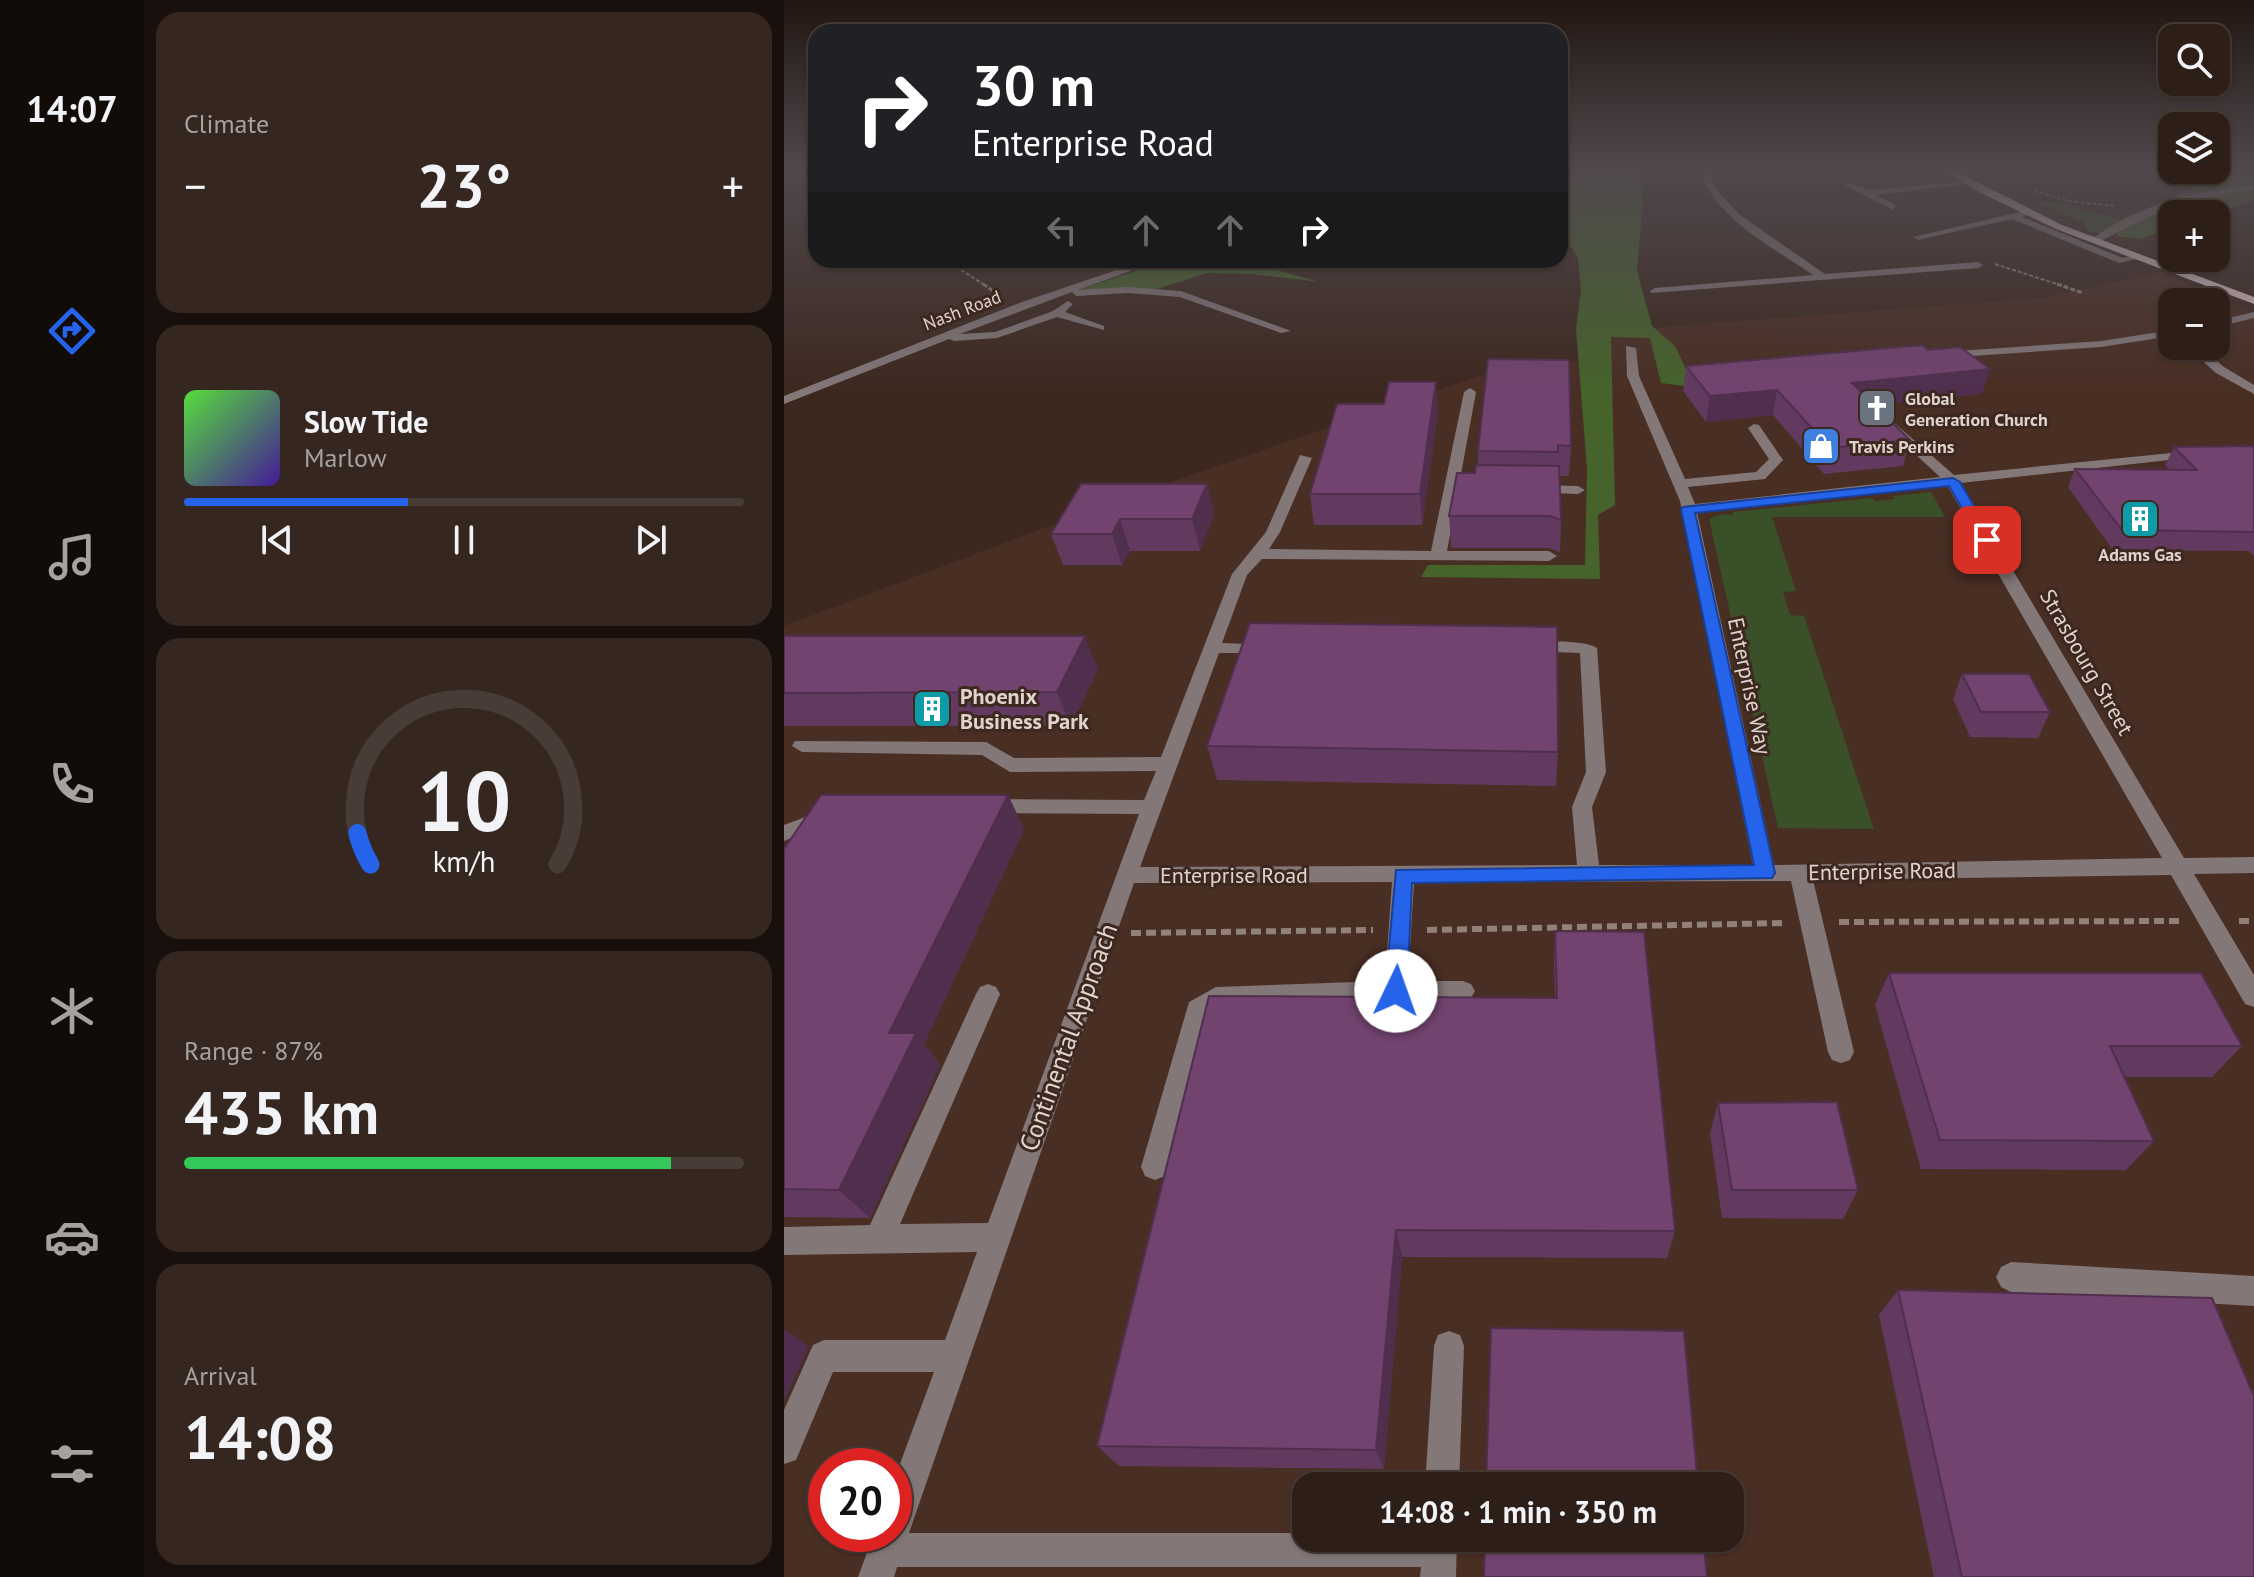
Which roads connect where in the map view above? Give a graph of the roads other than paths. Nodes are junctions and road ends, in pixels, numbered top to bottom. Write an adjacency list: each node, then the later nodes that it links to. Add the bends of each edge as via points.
1 (1776, 244): 7 (street)
2 (2079, 244): 4 (street, via 2122,261)
3 (2105, 244): 4 (main road)
4 (2139, 257): 11 (main road)
5 (1977, 265): 7 (street)
6 (1132, 268): 9 (street, Nash Road)
7 (1824, 278): 8 (street)
8 (1655, 291)
9 (1061, 292): 10 (street); 18 (street, Nash Road)
10 (1085, 294): 12 (street); 16 (street, via 1181,294)
11 (2254, 301)
12 (1057, 313): 15 (street); 18 (street, via 997,335)
13 (2254, 315): 14 (street)
14 (2230, 321)
15 (1100, 328)
16 (1285, 331)
17 (2158, 335): 20 (street)
18 (937, 338): 24 (street, Nash Road)
19 (1630, 348): 30 (street, Enterprise Way, via 1633,376)
20 (1932, 356)
21 (2208, 360): 22 (street)
22 (2254, 390)
23 (1470, 392): 35 (street, via 1457,488)
24 (784, 400)
25 (1882, 416): 29 (street, Strasbourg Street)
26 (1754, 428): 30 (street, via 1776,460 1760,476)
27 (2215, 451): 29 (street)
28 (1305, 458): 34 (street, Continental Approach)
29 (1953, 482): 33 (street); 47 (street, Strasbourg Street)
30 (1680, 484): 33 (street, Enterprise Way)
31 (1521, 489): 32 (street)
32 (1578, 490)
33 (1688, 509): 49 (street, Enterprise Way)
34 (1258, 554): 35 (street); 39 (street, Continental Approach, via 1240,574)
35 (1438, 556): 36 (street)
36 (1549, 556)
37 (1281, 626): 39 (street, via 1252,649)
38 (1521, 646): 50 (street, via 1588,648 1596,772 1582,807)
39 (1213, 648): 41 (street, Continental Approach)
40 (802, 746): 41 (street, via 986,749 1010,765)
41 (1167, 764): 43 (street, Continental Approach)
42 (968, 806): 43 (street)
43 (1151, 807): 51 (street, Continental Approach)
44 (847, 813): 45 (street)
45 (784, 833)
46 (2254, 865): 47 (street, Enterprise Road)
47 (2179, 866): 48 (street, Enterprise Road); 56 (street, Strasbourg Street)
48 (1800, 872): 49 (street, Enterprise Road); 57 (street)
49 (1765, 873): 50 (street, Enterprise Road)
50 (1589, 874): 52 (street, Enterprise Road)
51 (1126, 875): 52 (street, Enterprise Road); 59 (street, Continental Approach)
52 (1403, 876): 53 (street)
53 (1396, 991): 54 (street); 58 (street, via 1216,997 1198,1009)
54 (1463, 991)
55 (988, 994): 61 (street)
56 (2254, 997)
57 (1841, 1052)
58 (1155, 1167)
59 (996, 1237): 61 (street); 65 (street, Continental Approach)
60 (784, 1241): 61 (street)
61 (878, 1241)
62 (2011, 1277): 63 (street)
63 (2254, 1291)
64 (1449, 1346): 67 (street)
65 (955, 1356): 66 (street, via 824,1356); 68 (street, Continental Approach)
66 (784, 1448)
67 (1443, 1472)
68 (912, 1477)
69 (912, 1547): 70 (street)
70 (1439, 1555)

